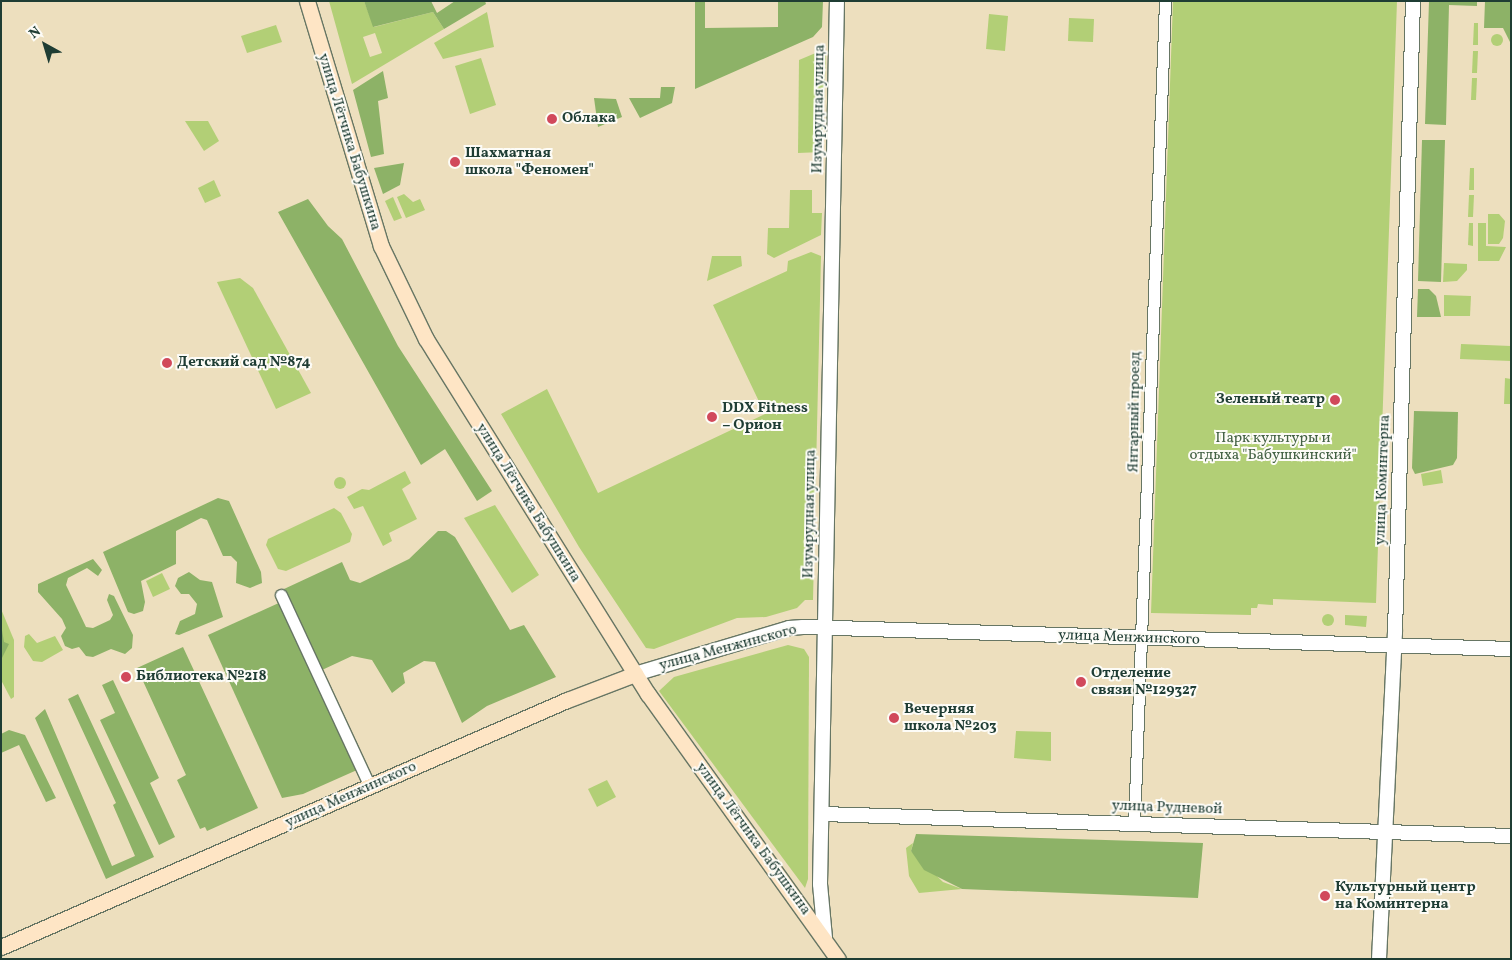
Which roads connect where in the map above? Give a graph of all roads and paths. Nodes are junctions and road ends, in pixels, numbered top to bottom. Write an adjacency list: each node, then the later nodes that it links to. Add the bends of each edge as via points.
1 (307, 1): 10 (main road, улица Лётчика Бабушкина, via 378,237 408,304 468,408)
2 (837, 1): 6 (street, Изумрудная улица)
3 (1165, 1): 7 (street, Янтарный проезд)
4 (1413, 1): 8 (street, улица Коминтерна)
5 (281, 595): 11 (street)
6 (825, 628): 7 (street, улица Менжинского); 10 (street, улица Менжинского, via 789,628); 12 (street, Изумрудная улица)
7 (1144, 639): 8 (street, улица Менжинского); 13 (street, Янтарный проезд)
8 (1392, 648): 9 (street, улица Менжинского); 14 (street, улица Коминтерна)
9 (1511, 649)
10 (635, 674): 11 (main road, улица Менжинского, via 567,700); 16 (main road, улица Лётчика Бабушкина)
11 (370, 786): 17 (main road, улица Менжинского)
12 (822, 814): 13 (street, улица Рудневой); 16 (street, Изумрудная улица, via 820,884)
13 (1134, 824): 14 (street, улица Рудневой)
14 (1385, 831): 15 (street, улица Рудневой); 19 (street, улица Коминтерна)
15 (1511, 836)
16 (825, 938): 18 (main road, улица Лётчика Бабушкина)
17 (1, 947)
18 (838, 959)
19 (1379, 959)

